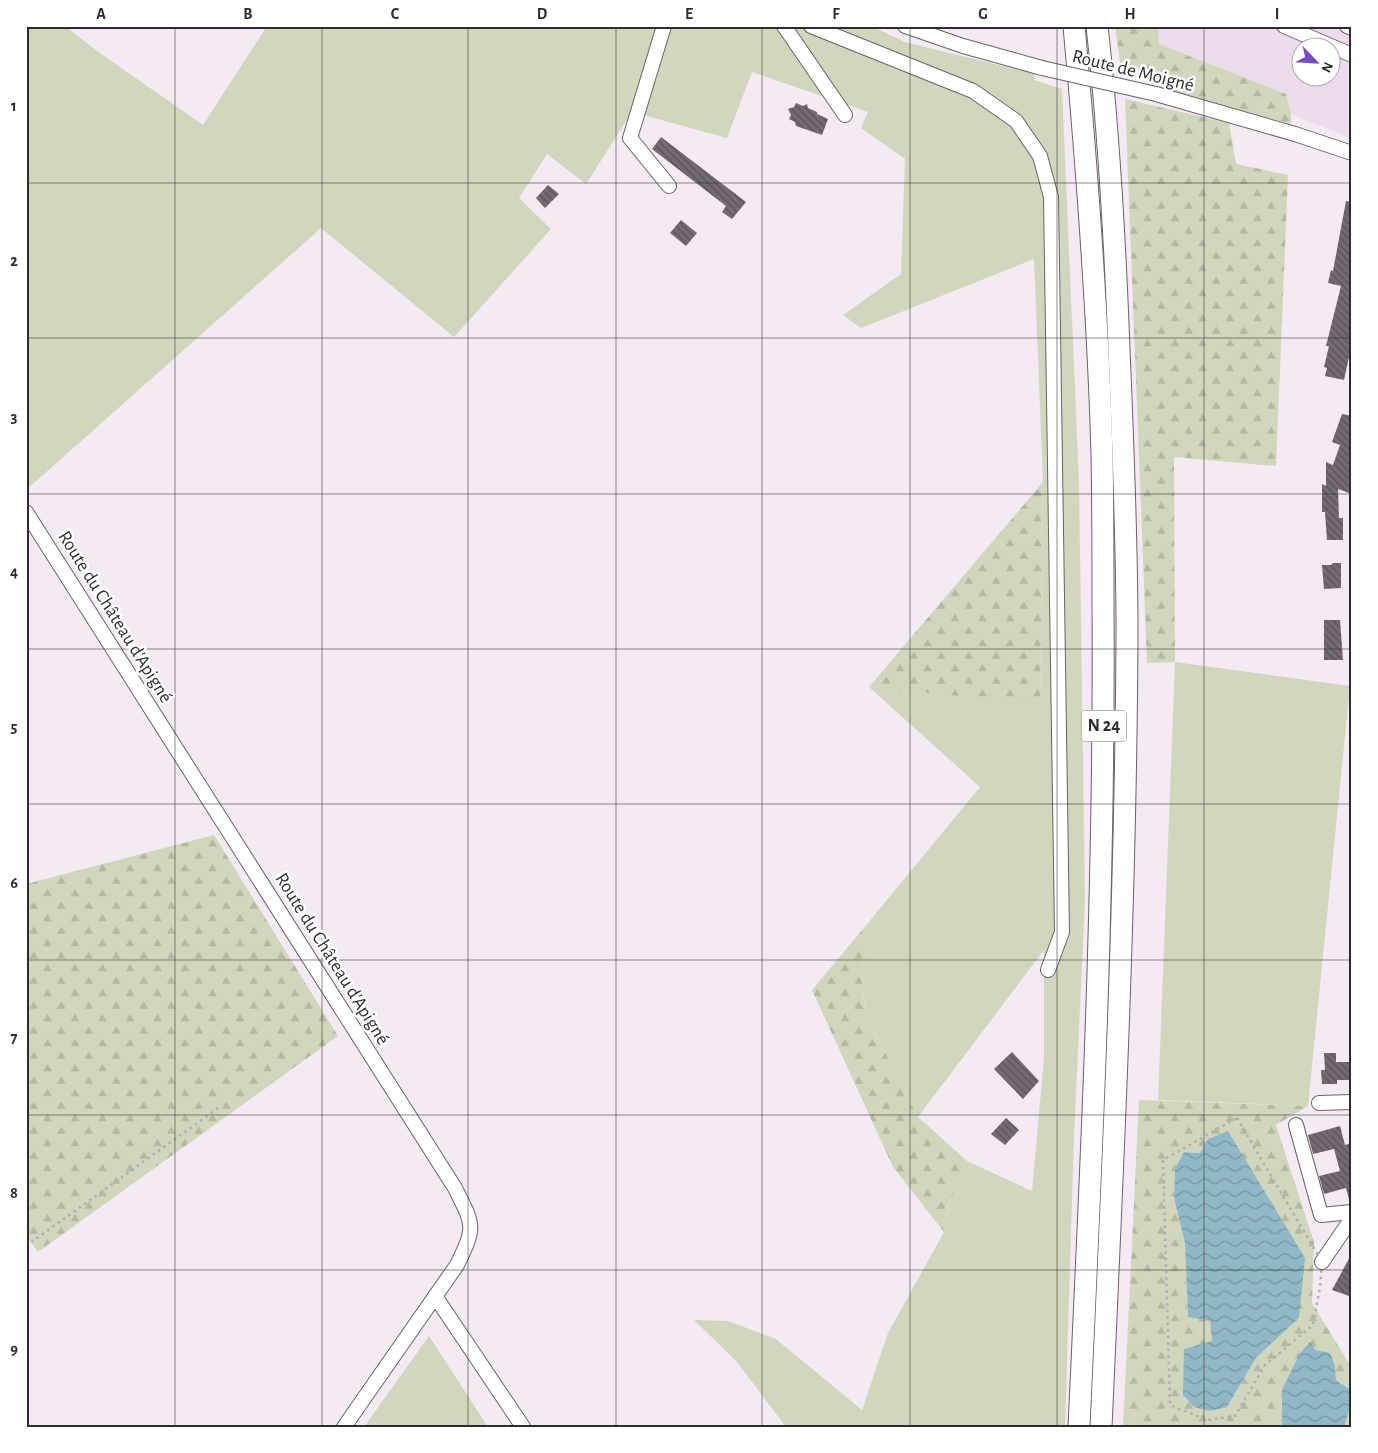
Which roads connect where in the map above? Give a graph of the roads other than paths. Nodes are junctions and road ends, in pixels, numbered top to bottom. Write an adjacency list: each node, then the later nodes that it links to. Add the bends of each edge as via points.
1 (664, 26): 13 (street, via 630,138)
2 (784, 26): 11 (street)
3 (811, 26): 15 (street, via 973,92 1016,121 1040,156 1051,197 1062,932)
4 (905, 26): 12 (street, Route de Moigné, bridge, via 963,46 1156,94)
5 (1074, 26): 25 (highway, N 24, via 1098,361 1104,689 1100,920)
6 (1097, 26): 26 (highway, N 24, via 1116,264 1127,629 1121,929)
7 (1284, 26): 10 (street)
8 (1347, 26): 9 (street)
9 (1352, 28)
10 (1352, 55)
11 (845, 115)
12 (1352, 153)
13 (669, 186)
14 (26, 512): 22 (street, Route du Château d'Apigné, via 455,1188 470,1218 470,1238 457,1265)
15 (1048, 970)
16 (1352, 1102): 17 (street)
17 (1319, 1103)
18 (1296, 1125): 19 (street, via 1321,1215)
19 (1352, 1212)
20 (1352, 1218): 21 (street)
21 (1322, 1262)
22 (435, 1296): 23 (street, Route du Château d'Apigné); 24 (street)
23 (344, 1427)
24 (523, 1427)
25 (1079, 1427)
26 (1101, 1427)

